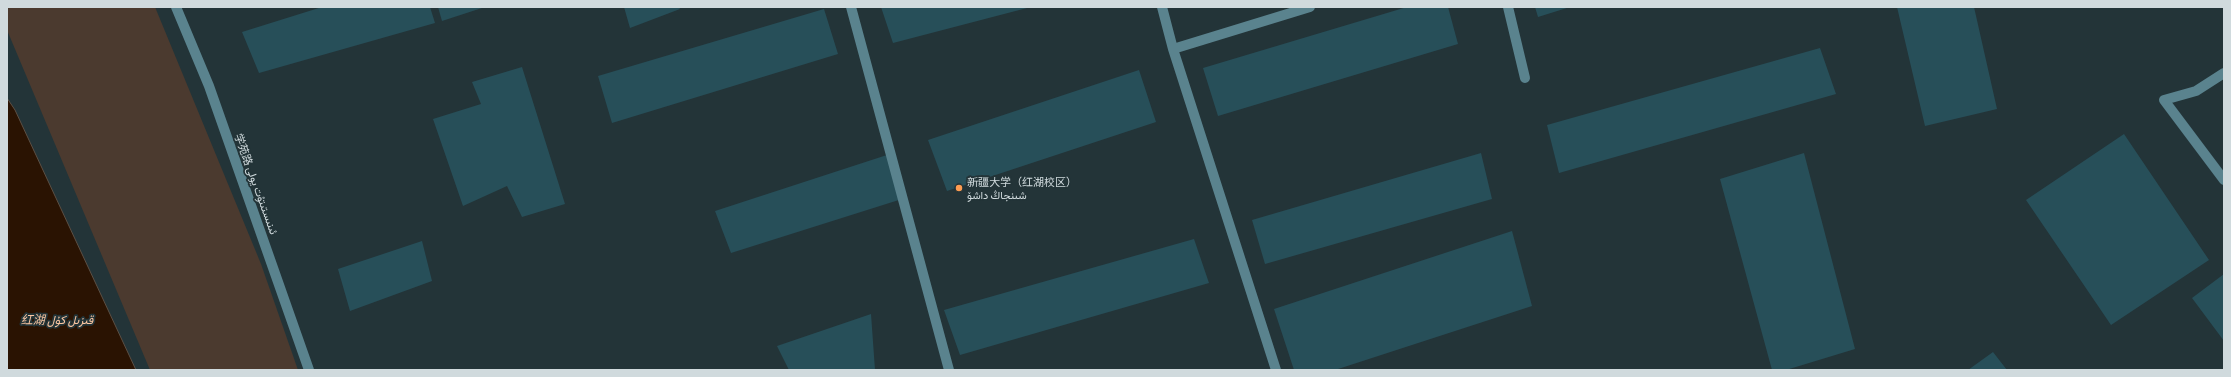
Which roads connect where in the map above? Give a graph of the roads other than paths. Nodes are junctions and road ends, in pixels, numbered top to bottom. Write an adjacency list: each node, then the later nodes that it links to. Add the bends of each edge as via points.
1 (176, 7): 10 (street, 学苑路 ئىنىستىتۇت يولى, via 209,86)
2 (851, 7): 11 (street)
3 (1162, 7): 6 (street)
4 (1310, 7): 6 (street)
5 (1508, 7): 8 (street)
6 (1173, 49): 12 (street)
7 (2224, 73): 9 (street, via 2196,91 2164,100)
8 (1525, 78)
9 (2224, 180)
10 (310, 370)
11 (949, 370)
12 (1276, 370)

